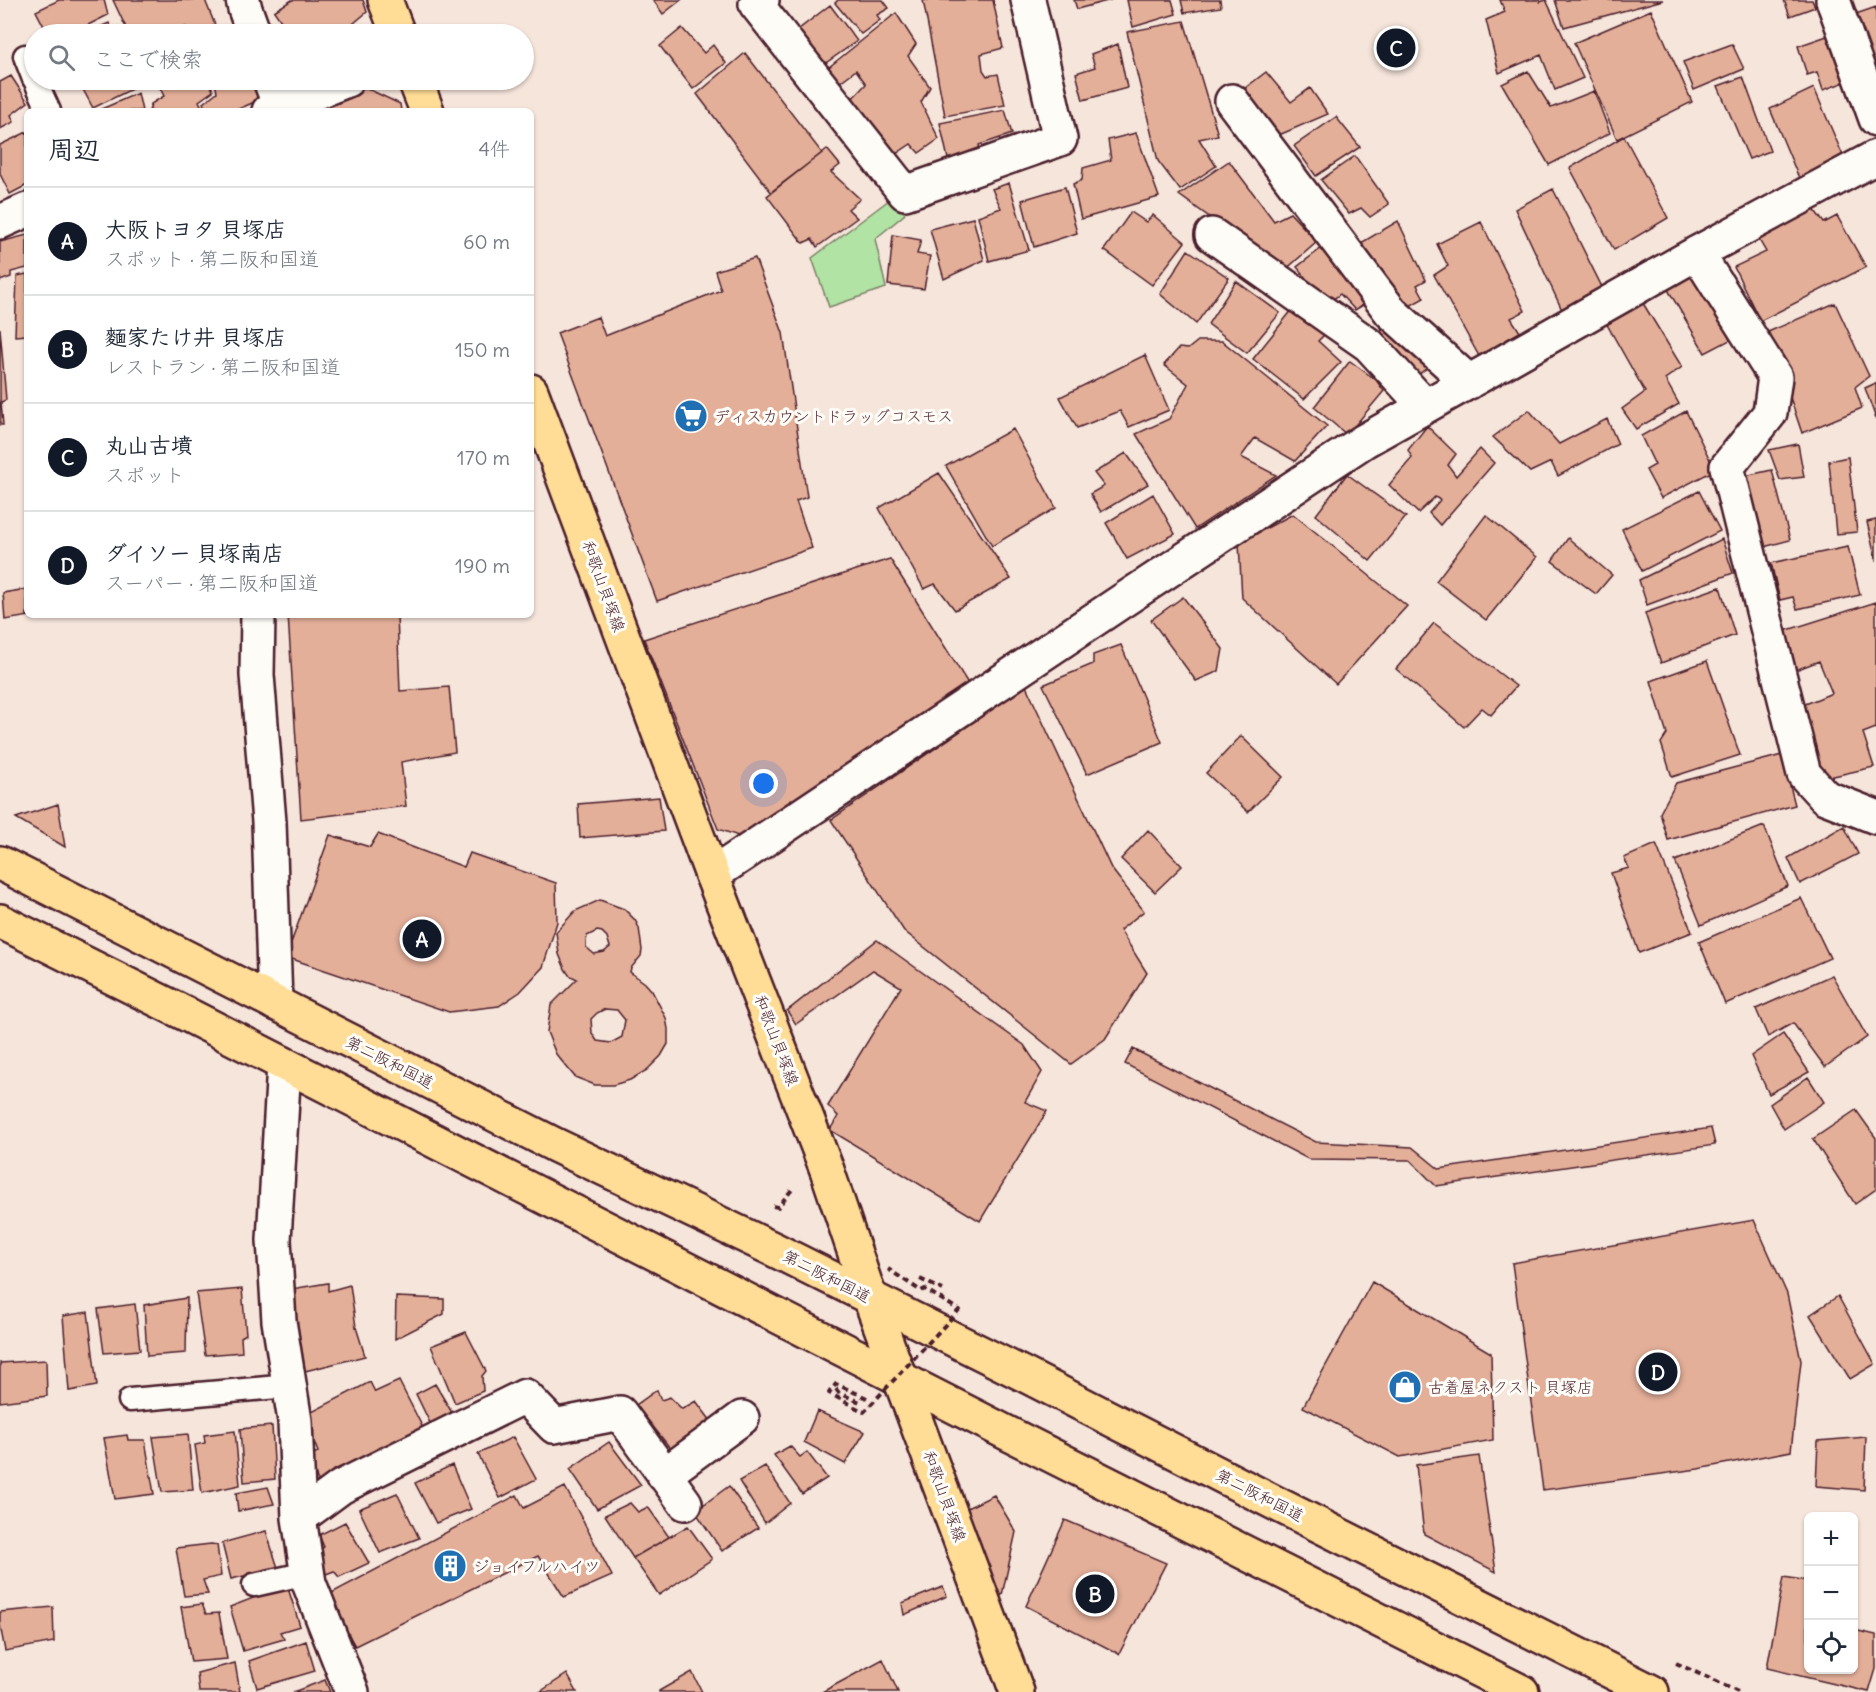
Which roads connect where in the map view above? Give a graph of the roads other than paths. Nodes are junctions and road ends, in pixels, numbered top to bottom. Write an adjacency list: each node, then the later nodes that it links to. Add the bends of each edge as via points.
1 (243, 0): 6 (street)
2 (385, 0): 7 (main road)
3 (762, 0): 4 (street, via 756,4 905,193 1059,139)
4 (1028, 0)
5 (1833, 0): 15 (street)
6 (250, 24)
7 (394, 24)
8 (40, 90): 13 (lane)
9 (308, 90): 11 (street)
10 (419, 90): 14 (main road)
11 (273, 99)
12 (1232, 101): 21 (street, via 1391,312)
13 (48, 108)
14 (426, 108)
15 (1876, 119)
16 (1876, 157): 20 (street)
17 (24, 211): 18 (street)
18 (0, 222)
19 (1212, 235): 23 (street, via 1369,345)
20 (1697, 253): 21 (street); 25 (street, via 1775,377 1770,413 1727,467 1804,774 1825,797)
21 (1469, 382): 23 (street)
22 (534, 399): 27 (main road, 和歌山貝塚線)
23 (1425, 406): 27 (street, via 1364,441)
24 (258, 618): 29 (street, via 257,675 269,822)
25 (1876, 817)
26 (0, 863): 29 (main road, 第二阪和国道)
27 (712, 875): 31 (main road, 和歌山貝塚線, via 827,1170)
28 (0, 921): 30 (main road)
29 (275, 1003): 31 (main road, 第二阪和国道)
30 (284, 1064): 32 (main road); 33 (street, via 274,1240 279,1322)
31 (870, 1298): 32 (main road, 和歌山貝塚線); 44 (main road, 第二阪和国道)
32 (902, 1379): 41 (main road, 和歌山貝塚線); 43 (main road)
33 (289, 1386): 34 (lane); 38 (street, via 295,1421)
34 (130, 1400)
35 (742, 1418): 36 (street)
36 (664, 1475): 37 (street); 38 (street, via 620,1413 554,1426 525,1396 341,1487)
37 (685, 1503)
38 (300, 1518): 39 (street)
39 (307, 1573): 40 (lane); 42 (street)
40 (254, 1585)
41 (1014, 1688)
42 (352, 1692)
43 (1522, 1692)
44 (1652, 1692)

